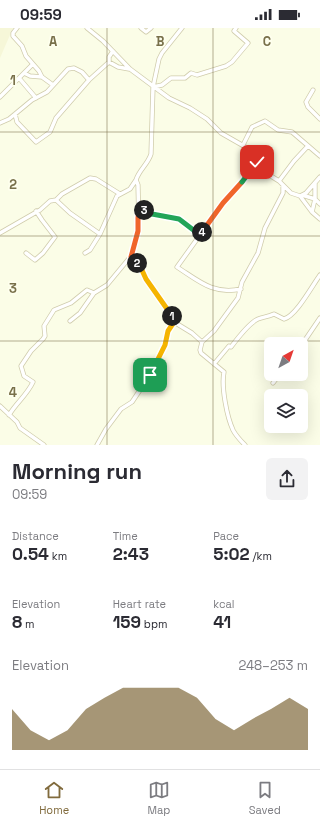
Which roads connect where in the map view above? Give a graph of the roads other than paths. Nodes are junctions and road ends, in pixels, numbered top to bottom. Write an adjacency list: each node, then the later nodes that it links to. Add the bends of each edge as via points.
1 (17, 28): 9 (street, via 13,36)
2 (87, 28): 7 (street)
3 (141, 28): 4 (street, via 146,32)
4 (151, 28)
5 (236, 28): 16 (street, via 234,31 248,43 232,62 197,76 191,72 185,78 171,78 162,85)
6 (180, 29): 16 (street, via 159,59)
7 (112, 51): 8 (street); 10 (street)
8 (109, 62): 10 (street); 14 (street)
9 (33, 64): 11 (street); 12 (street)
10 (130, 69): 16 (street)
11 (24, 73): 12 (street); 13 (street)
12 (42, 77): 15 (street)
13 (19, 78): 18 (street); 19 (street)
14 (89, 80): 15 (street, via 74,68 68,69); 20 (street, via 56,118 50,132 36,142 17,122)
15 (53, 85): 19 (street)
16 (153, 86): 23 (street, via 207,119 221,133); 28 (street, via 151,154)
17 (313, 90): 21 (street, via 306,102)
18 (0, 97)
19 (36, 98): 20 (street)
20 (15, 114): 22 (street)
21 (320, 119)
22 (0, 123)
23 (243, 145): 24 (street, via 252,127 265,121 278,130 292,132); 26 (street, via 249,149)
24 (308, 146): 25 (street); 29 (street)
25 (320, 156)
26 (257, 162): 29 (street, via 266,173); 45 (street)
27 (320, 177): 30 (street)
28 (136, 180): 34 (street, via 130,189); 39 (street)
29 (279, 181): 31 (street)
30 (315, 183): 35 (street); 36 (street)
31 (283, 185): 32 (street); 33 (street)
32 (283, 193): 33 (street); 50 (street, via 265,228 261,246 242,282)
33 (291, 193): 35 (street)
34 (120, 194): 37 (street, via 90,178); 44 (street)
35 (301, 195): 36 (street); 41 (street)
36 (315, 199): 38 (street); 41 (street)
37 (56, 200): 40 (street, via 50,201); 44 (street)
38 (320, 204)
39 (139, 207): 45 (street, via 152,214 179,219); 48 (street, via 138,231)
40 (36, 211): 43 (street); 46 (street, via 56,237 34,260)
41 (312, 212): 42 (street)
42 (320, 219)
43 (0, 233)
44 (100, 234): 47 (street)
45 (201, 234): 50 (street, via 177,267 218,291)
46 (26, 253)
47 (86, 254)
48 (132, 255): 51 (street, via 107,285); 54 (street, via 172,315)
49 (320, 276): 57 (street, via 289,317 284,319 274,314 258,319)
50 (241, 289): 56 (street, via 231,309)
51 (94, 292): 53 (street, via 80,313); 59 (street, via 87,290 71,303 54,310 44,326 45,336 22,366 24,376 33,382 24,398)
52 (320, 318): 55 (street)
53 (70, 321)
54 (174, 322): 56 (street); 61 (street, via 150,375 132,402 121,410 106,429)
55 (307, 337)
56 (202, 342): 57 (street, via 201,353)
57 (214, 364): 62 (street, via 224,372 222,381 230,422)
58 (0, 406): 59 (street)
59 (9, 415): 60 (street, via 20,428)
60 (44, 445)
61 (97, 445)
62 (245, 445)

